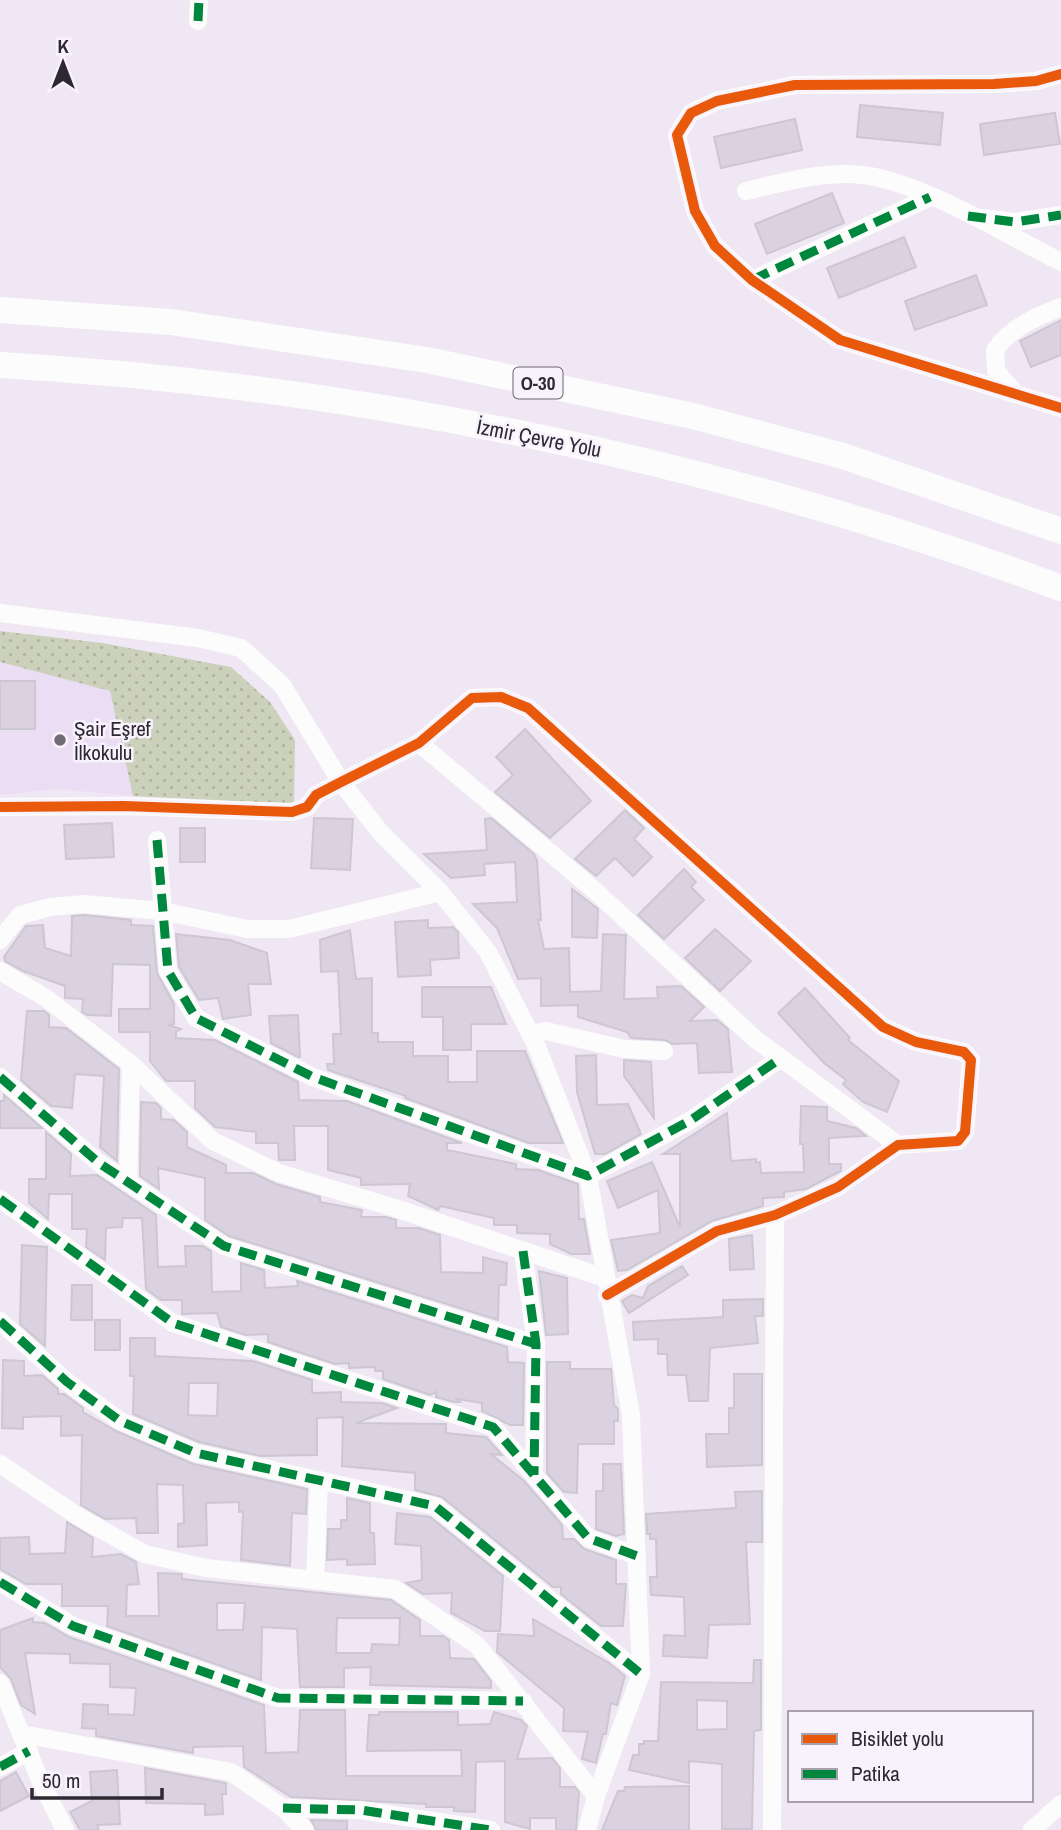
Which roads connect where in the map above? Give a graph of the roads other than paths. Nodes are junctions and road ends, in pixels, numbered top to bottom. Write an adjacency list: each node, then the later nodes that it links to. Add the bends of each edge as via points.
1 (199, 0): 2 (street)
2 (198, 22)
3 (1061, 74): 9 (street, via 994,84 795,85 717,101 691,113 677,135 695,211 715,246)
4 (746, 191): 5 (street, via 808,177 864,177)
5 (930, 197): 7 (street); 9 (street)
6 (1061, 215): 7 (street, via 1015,222)
7 (968, 216): 8 (street)
8 (1061, 262)
9 (752, 280): 13 (street, via 840,340)
10 (1061, 307): 13 (street, via 1015,329 995,351 996,372)
11 (0, 310): 15 (highway, O-30, via 172,322 427,360 693,416 831,453)
12 (0, 365): 16 (highway, İzmir Çevre Yolu, via 214,385 402,411 579,444 970,554)
13 (1017, 395): 14 (street)
14 (1061, 408)
15 (1061, 531)
16 (1061, 589)
17 (0, 613): 19 (street, via 198,638 241,648 282,685)
18 (419, 743): 19 (street); 28 (street, via 592,888); 31 (street, via 472,698 500,697 528,708 883,1027 916,1042 964,1052 971,1060 965,1132 958,1141)
19 (341, 782): 20 (street, via 316,795 307,807 292,812); 22 (street, via 381,832)
20 (0, 807)
21 (157, 840): 23 (street)
22 (440, 892): 23 (street, via 289,929 247,929); 26 (street, via 488,952)
23 (162, 911): 24 (street, via 84,904 50,907 20,915); 32 (street, via 168,971 196,1018 313,1077)
24 (0, 940)
25 (0, 971): 29 (street, via 46,998)
26 (530, 1034): 27 (street, via 546,1031 624,1048); 32 (street)
27 (664, 1051)
28 (781, 1058): 31 (street); 32 (street, via 691,1120)
29 (131, 1064): 33 (street); 36 (street, via 214,1141 279,1173)
30 (0, 1077): 33 (street, via 99,1163)
31 (898, 1145): 35 (street, via 838,1187)
32 (588, 1176): 37 (street)
33 (128, 1182): 39 (street, via 224,1246)
34 (0, 1199): 41 (street, via 173,1323 493,1427)
35 (775, 1215): 37 (street, via 717,1231); 58 (street)
36 (523, 1251): 37 (street); 39 (street)
37 (606, 1287): 43 (street, via 631,1415)
38 (0, 1321): 42 (street, via 120,1421 196,1453)
39 (536, 1344): 41 (street)
40 (0, 1464): 44 (street, via 145,1554 206,1568)
41 (534, 1475): 43 (street, via 588,1538)
42 (319, 1480): 44 (street); 46 (street, via 435,1506)
43 (637, 1556): 46 (street)
44 (314, 1580): 48 (street, via 395,1589 477,1645)
45 (0, 1582): 48 (street, via 73,1626 278,1699)
46 (641, 1674): 51 (street)
47 (0, 1682): 49 (street)
48 (523, 1701): 51 (street)
49 (25, 1743): 50 (street); 53 (street, via 231,1772); 54 (street)
50 (0, 1767)
51 (596, 1796): 57 (street)
52 (1061, 1804): 59 (street)
53 (283, 1808): 55 (street); 56 (street, via 361,1810)
54 (65, 1830)
55 (305, 1830)
56 (491, 1830)
57 (587, 1830)
58 (772, 1830)
59 (1032, 1830)

